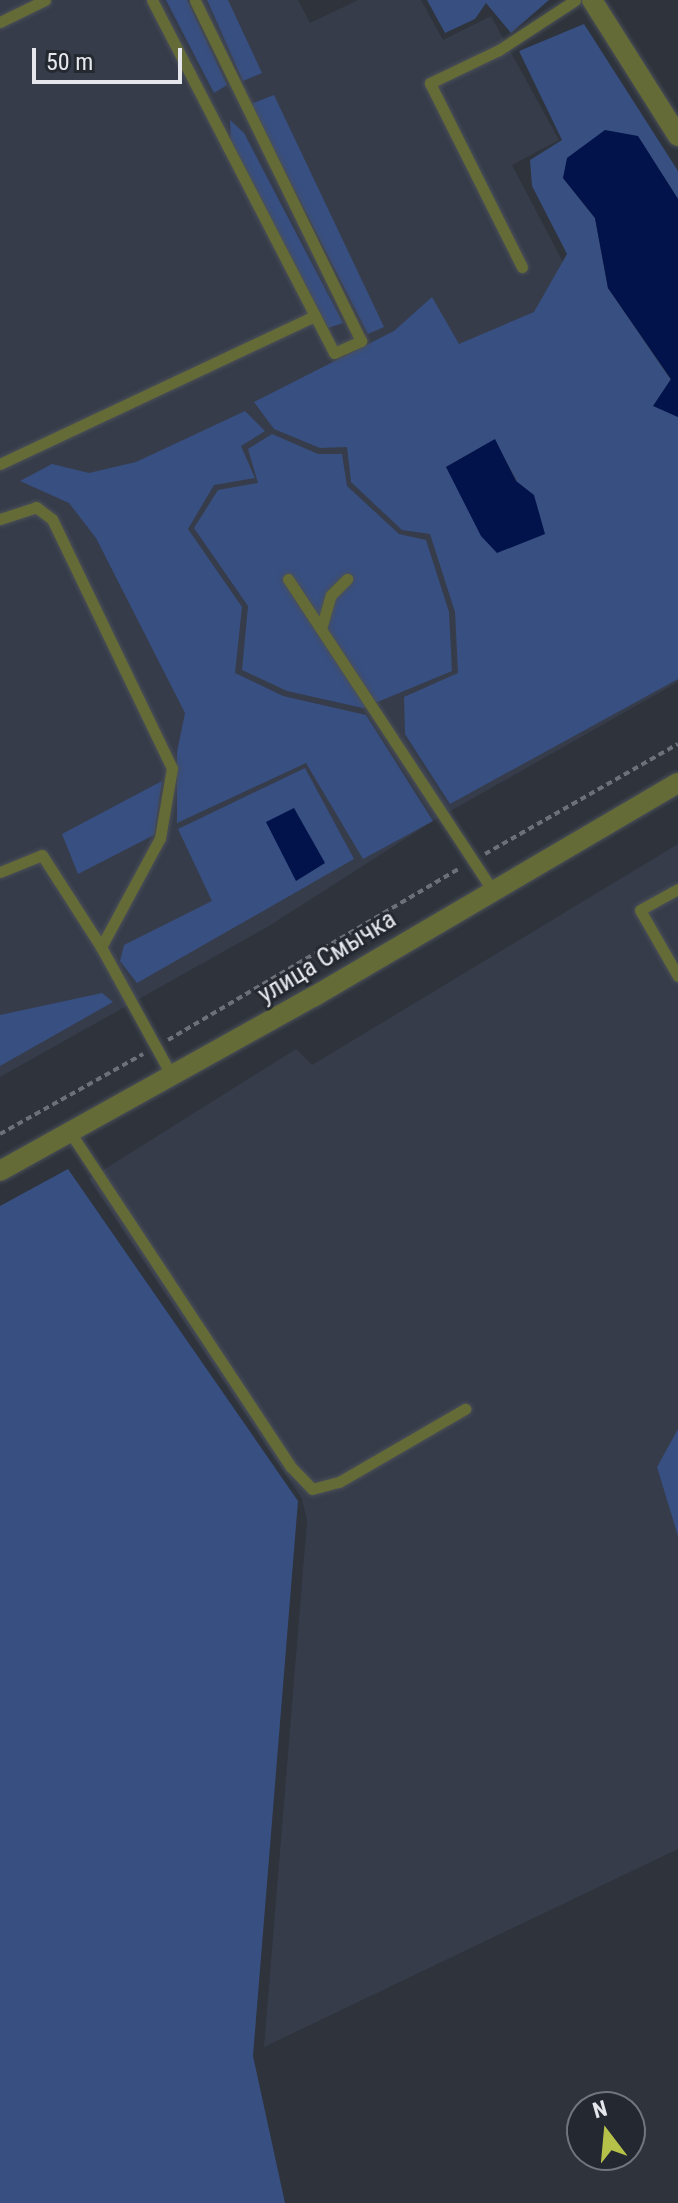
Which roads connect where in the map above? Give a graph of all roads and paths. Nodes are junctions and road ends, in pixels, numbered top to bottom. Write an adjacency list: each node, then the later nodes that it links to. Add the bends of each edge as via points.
1 (152, 0): 9 (lane)
2 (195, 0): 9 (lane, via 361,341 334,353)
3 (575, 0): 8 (lane, via 499,50 430,83)
4 (592, 0): 7 (street)
5 (40, 1): 6 (lane)
6 (0, 22)
7 (678, 136)
8 (522, 267)
9 (315, 316): 10 (lane)
10 (0, 464)
11 (0, 519): 21 (lane, via 36,507 52,519 172,768 160,838)
12 (288, 579): 14 (lane)
13 (347, 579): 14 (lane, via 331,595)
14 (321, 629): 17 (lane)
15 (678, 744): 17 (path)
16 (678, 783): 19 (street, улица Смычка)
17 (473, 860): 19 (lane); 23 (path)
18 (0, 872): 21 (lane, via 42,855)
19 (492, 889): 24 (street, улица Смычка)
20 (678, 889): 22 (lane, via 640,910)
21 (101, 947): 23 (lane)
22 (678, 976)
23 (156, 1047): 24 (lane); 26 (path)
24 (172, 1076): 25 (street, улица Смычка)
25 (70, 1132): 27 (street, улица Смычка); 28 (lane, via 291,1467 312,1489 339,1482)
26 (0, 1134)
27 (0, 1171)
28 (465, 1409)

